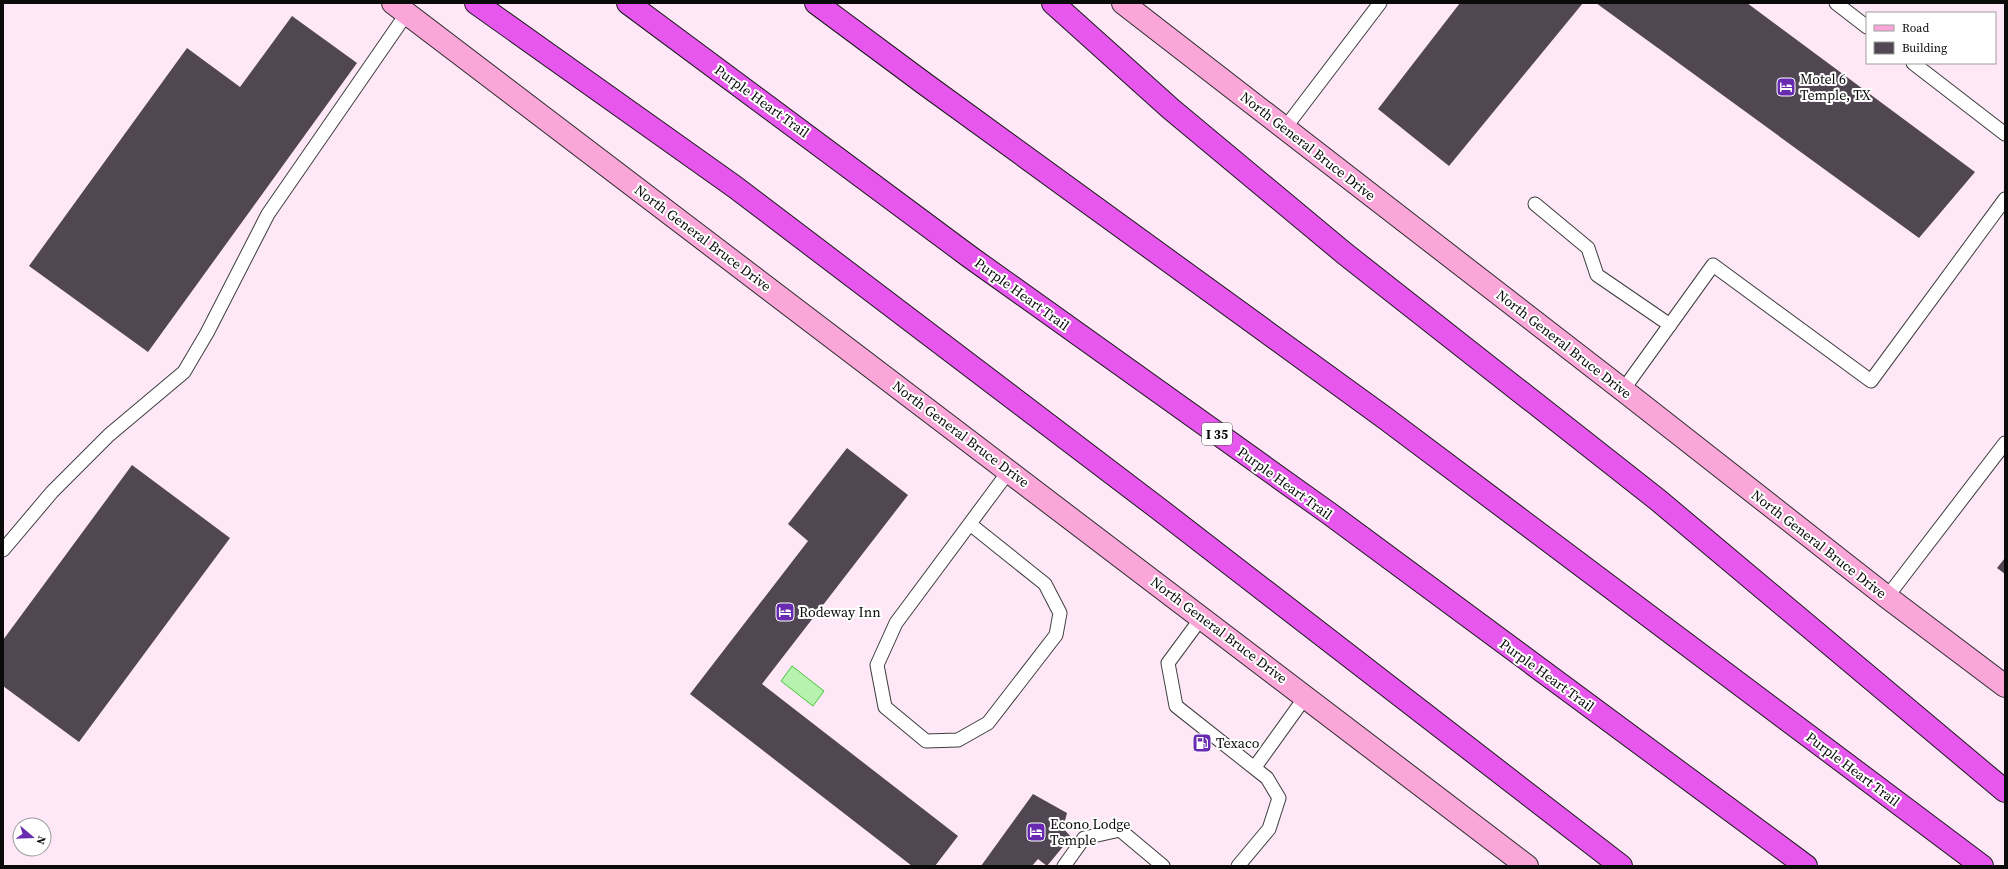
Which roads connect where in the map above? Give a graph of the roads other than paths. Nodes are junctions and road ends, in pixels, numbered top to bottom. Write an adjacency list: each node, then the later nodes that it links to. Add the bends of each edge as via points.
1 (476, 3): 31 (highway, via 735,187)
2 (628, 3): 32 (highway, Purple Heart Trail / I 35, via 970,257 1330,514)
3 (816, 3): 33 (highway, Purple Heart Trail, via 1385,418)
4 (1053, 3): 26 (highway, via 1171,109 1344,253 1658,500)
5 (1123, 3): 11 (main road, North General Bruce Drive)
6 (1380, 3): 11 (lane)
7 (1836, 3): 9 (lane)
8 (400, 8): 18 (main road, North General Bruce Drive); 20 (lane, via 268,214 207,333 184,372 109,435 52,492)
9 (1866, 26)
10 (1914, 64): 12 (lane)
11 (1285, 128): 16 (main road, North General Bruce Drive)
12 (2005, 134)
13 (2005, 199): 15 (lane, via 1871,381 1713,264)
14 (1535, 204): 15 (lane, via 1588,248 1597,275)
15 (1670, 325): 16 (lane)
16 (1623, 390): 21 (main road, North General Bruce Drive)
17 (2005, 443): 21 (lane)
18 (1009, 471): 19 (lane); 22 (main road, North General Bruce Drive)
19 (970, 524): 19 (lane, via 896,623 877,666 885,707 926,741 958,740 988,723 1056,634 1060,613 1045,584)
20 (3, 550)
21 (1887, 597): 23 (main road, North General Bruce Drive)
22 (1202, 617): 24 (main road, North General Bruce Drive); 25 (lane, via 1168,663 1176,706)
23 (2005, 686)
24 (1306, 696): 25 (lane); 30 (main road, North General Bruce Drive)
25 (1255, 768): 29 (lane, via 1268,778 1279,798 1269,829)
26 (2005, 791)
27 (1064, 866): 28 (lane, via 1084,838 1120,830)
28 (1163, 866)
29 (1238, 866)
30 (1527, 866)
31 (1621, 866)
32 (1806, 866)
33 (1982, 866)

